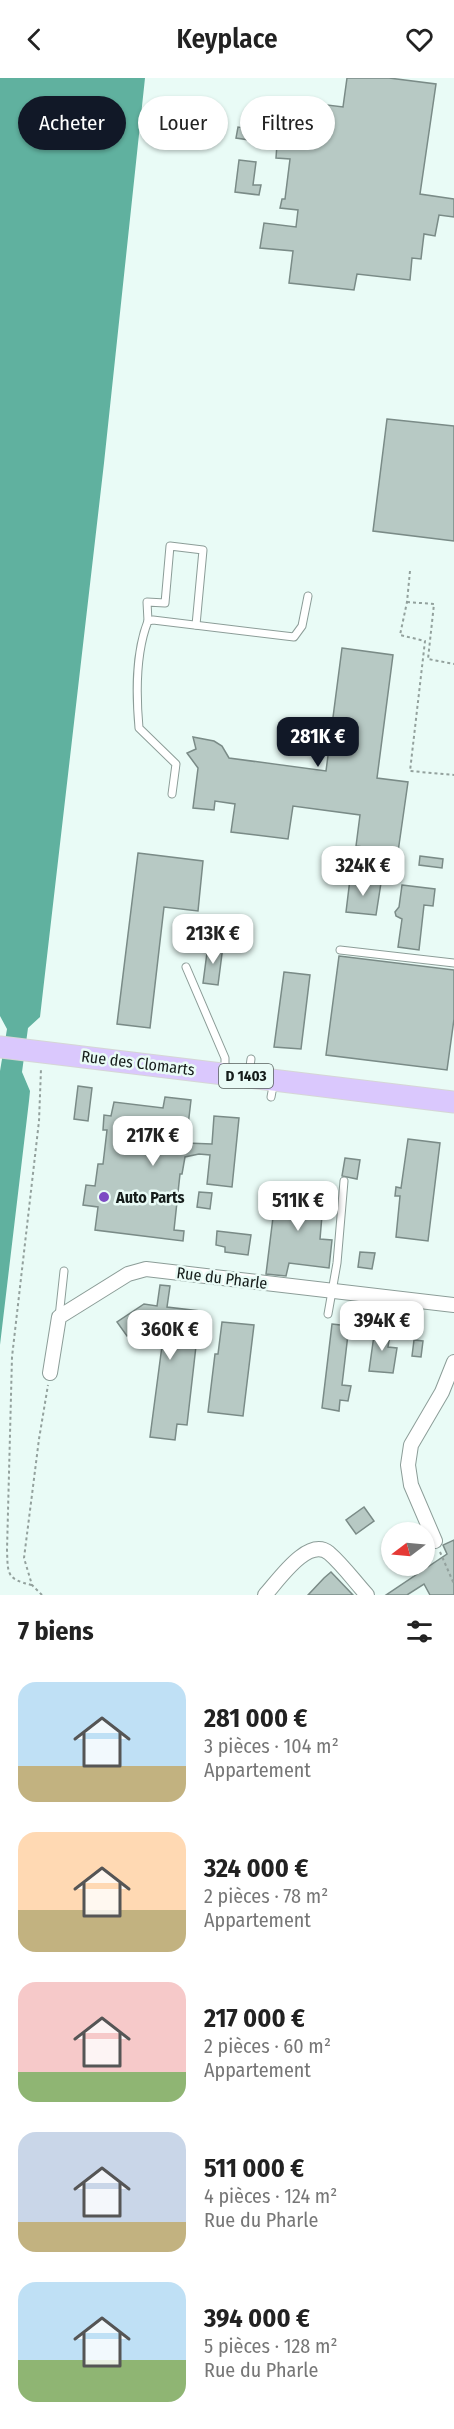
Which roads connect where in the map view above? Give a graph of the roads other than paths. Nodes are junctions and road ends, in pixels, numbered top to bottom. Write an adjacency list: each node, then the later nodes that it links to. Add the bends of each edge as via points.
1 (308, 596): 3 (lane, via 302,626 294,637)
2 (148, 621): 3 (lane); 3 (lane, via 147,602 165,603 170,546 203,550); 4 (lane, via 143,633 136,696 139,728 176,764)
3 (196, 625)
4 (172, 794)
5 (340, 950): 6 (lane)
6 (454, 963)
7 (186, 967): 9 (lane, via 225,1058)
8 (0, 1047): 9 (main road, Rue des Clomarts / D 1403, via 39,1057)
9 (225, 1074): 10 (main road, Rue des Clomarts / D 1403, via 250,1068 273,1088)
10 (454, 1102)
11 (344, 1181): 13 (lane)
12 (64, 1271): 17 (lane)
13 (331, 1291): 14 (street, Rue du Pharle); 16 (lane); 17 (street, Rue du Pharle, via 146,1269 128,1274)
14 (399, 1297): 15 (street, Rue du Pharle); 18 (lane)
15 (454, 1305)
16 (328, 1314)
17 (59, 1317): 20 (street)
18 (401, 1319)
19 (454, 1362): 21 (street, via 442,1392 411,1445 411,1485)
20 (50, 1373)
21 (427, 1522)
22 (265, 1595): 23 (street, via 307,1551 317,1550 328,1552)
23 (367, 1595)

